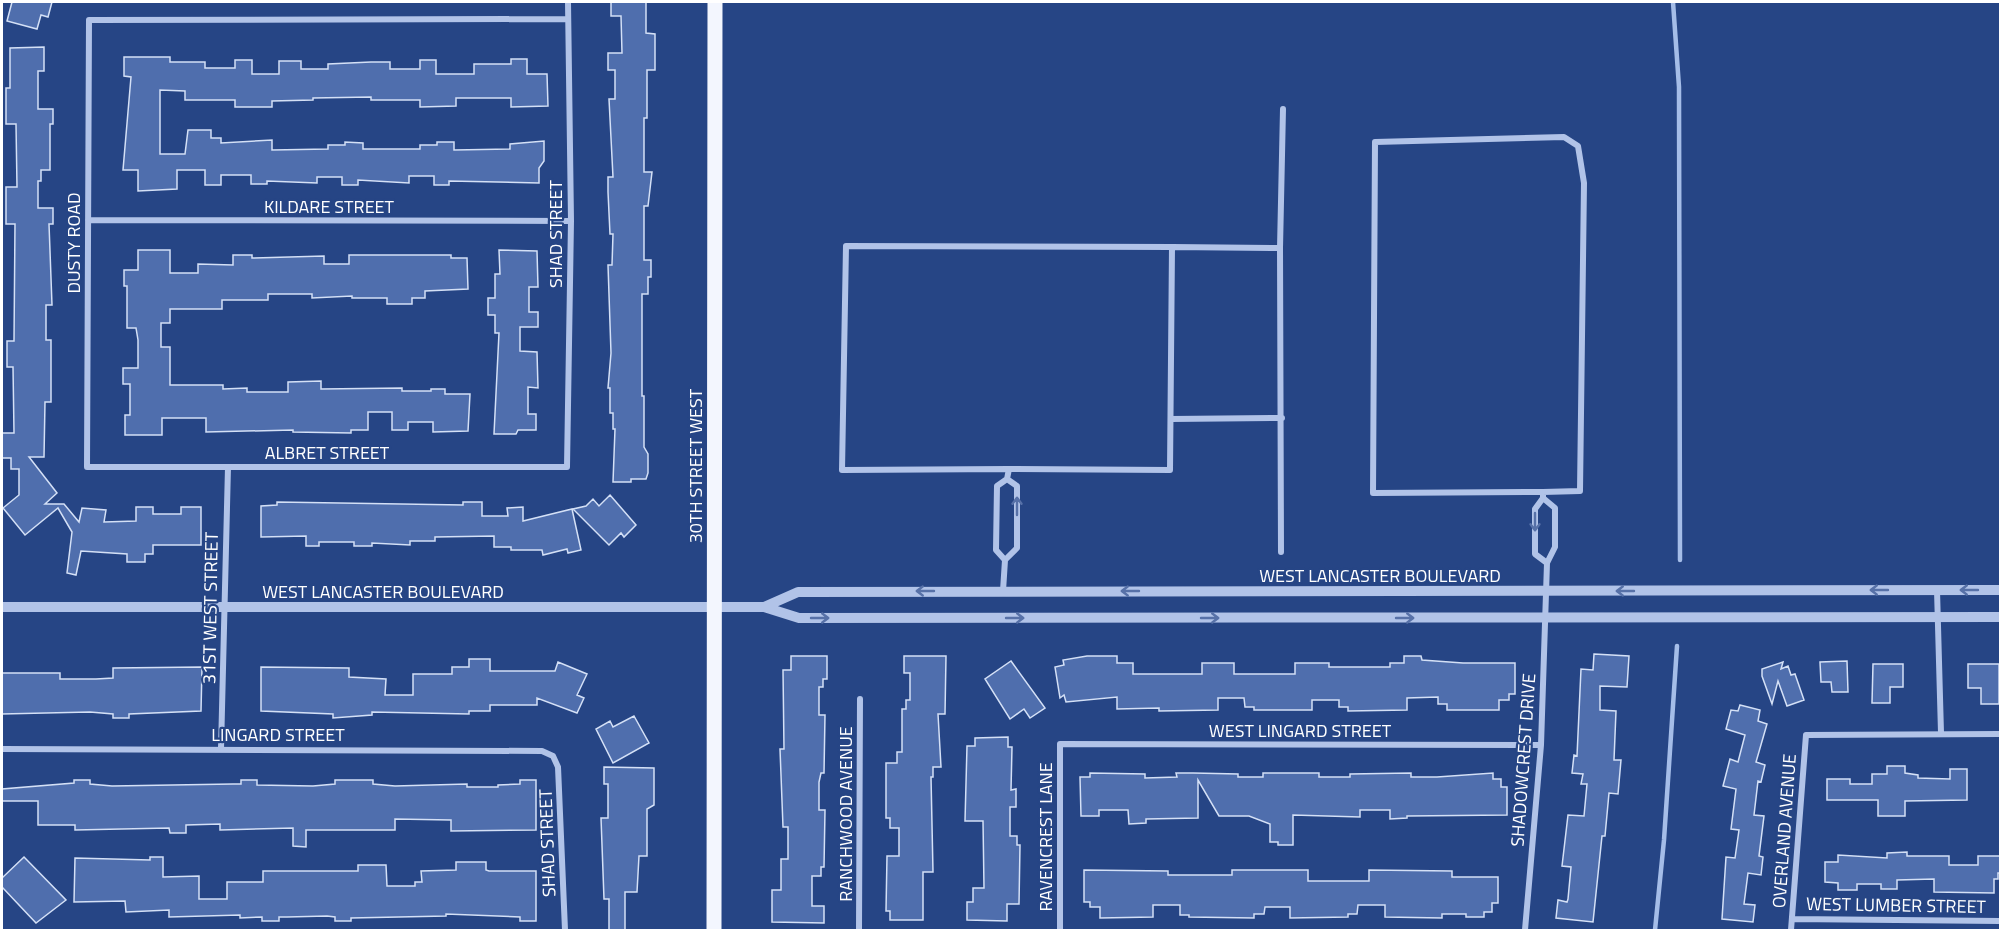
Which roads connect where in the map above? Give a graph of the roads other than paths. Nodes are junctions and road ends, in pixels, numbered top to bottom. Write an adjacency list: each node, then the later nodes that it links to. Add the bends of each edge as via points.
1 (568, 2): 3 (street, SHAD STREET)
2 (715, 2): 25 (main road, 30TH STREET WEST)
3 (568, 19): 5 (street, DUSTY ROAD, via 88,20); 6 (street, SHAD STREET)
4 (1283, 109): 8 (street)
5 (88, 220): 6 (street, KILDARE STREET); 11 (street, DUSTY ROAD)
6 (571, 221): 13 (street, SHAD STREET)
7 (1172, 246): 8 (street); 10 (street); 14 (street, via 846,246 842,470)
8 (1280, 248): 9 (street)
9 (1282, 418): 10 (street); 17 (street)
10 (1171, 419): 14 (street, via 1170,470)
11 (87, 467): 12 (street, ALBRET STREET)
12 (228, 467): 13 (street, ALBRET STREET); 24 (street, 31ST WEST STREET)
13 (567, 467)
14 (1009, 469): 15 (street)
15 (1007, 479): 18 (street, via 997,486 996,550); 18 (street, one-way to 15, via 1017,548 1017,486)
16 (1543, 495): 16 (street, via 1580,491 1584,183 1578,146 1564,137 1375,142 1372,493); 19 (street, via 1555,508 1555,547); 19 (street, one-way to 19, via 1535,509 1535,554)
17 (1281, 552)
18 (1005, 560): 22 (street)
19 (1547, 563): 23 (street, SHADOWCREST DRIVE)
20 (1937, 590): 21 (street, WEST LANCASTER BOULEVARD, one-way to 20); 23 (street, WEST LANCASTER BOULEVARD, one-way to 23); 28 (street)
21 (2001, 590)
22 (1003, 591): 23 (street, WEST LANCASTER BOULEVARD, one-way to 22); 26 (street, WEST LANCASTER BOULEVARD, one-way to 26, via 798,592)
23 (1546, 592): 30 (street, SHADOWCREST DRIVE)
24 (225, 607): 25 (street, WEST LANCASTER BOULEVARD); 27 (street, WEST LANCASTER BOULEVARD); 37 (street, 31ST WEST STREET)
25 (714, 607): 26 (street, WEST LANCASTER BOULEVARD); 42 (main road, 30TH STREET WEST)
26 (764, 607): 30 (street, WEST LANCASTER BOULEVARD, one-way to 30, via 799,618)
27 (2, 608)
28 (1938, 617): 29 (street, WEST LANCASTER BOULEVARD); 30 (street, WEST LANCASTER BOULEVARD); 32 (street)
29 (2001, 617)
30 (1546, 618): 35 (street, SHADOWCREST DRIVE)
31 (860, 699): 43 (street, RANCHWOOD AVENUE)
32 (1941, 733): 33 (street); 39 (street, OVERLAND AVENUE, via 1806,735)
33 (2001, 734)
34 (1060, 744): 35 (street, WEST LINGARD STREET); 44 (street, RAVENCREST LANE)
35 (1541, 745): 45 (street, SHADOWCREST DRIVE)
36 (2, 749): 37 (street, LINGARD STREET)
37 (221, 749): 38 (street, LINGARD STREET, via 542,751)
38 (553, 756): 41 (street, SHAD STREET, via 558,767)
39 (1792, 919): 40 (street, WEST LUMBER STREET); 46 (street, OVERLAND AVENUE)
40 (2001, 921)
41 (565, 930)
42 (714, 930)
43 (859, 930)
44 (1060, 930)
45 (1525, 930)
46 (1791, 930)

